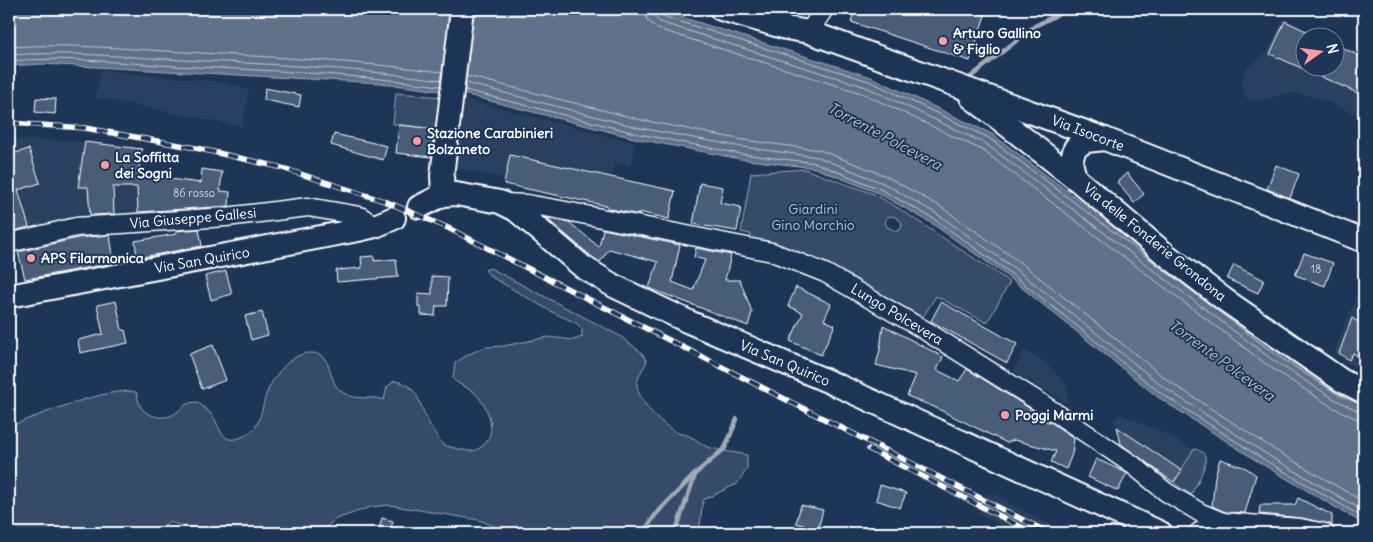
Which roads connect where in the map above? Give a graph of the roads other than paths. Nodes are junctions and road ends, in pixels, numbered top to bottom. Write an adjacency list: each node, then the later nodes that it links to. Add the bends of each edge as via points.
1 (462, 9): 8 (main road, via 442,176)
2 (721, 9): 4 (main road, Via Isocorte)
3 (824, 9): 4 (street)
4 (809, 32): 5 (main road, Via Isocorte)
5 (952, 83): 6 (main road, Via Isocorte); 7 (main road, Via delle Fonderie Grondona)
6 (1105, 139): 7 (main road, via 1086,140 1075,148 1072,162); 12 (main road, Via Isocorte)
7 (1075, 178): 15 (main road, Via delle Fonderie Grondona, via 1165,254 1226,300 1341,380)
8 (443, 195): 9 (main road, Via San Quirico, via 456,194); 10 (main road, Via San Quirico)
9 (500, 202): 16 (street, Lungo Polcevera, via 552,208 772,252 825,273 1044,405 1201,514); 17 (main road, Via San Quirico, via 516,210 583,266 614,286)
10 (419, 207)
11 (385, 222): 13 (street, Via Giuseppe Gallesi, via 308,207 226,217 76,227); 14 (main road, Via San Quirico, via 268,248)
12 (1364, 241)
13 (9, 243)
14 (9, 296)
15 (1364, 392)
16 (1249, 529): 20 (street, Lungo Polcevera, via 1300,528)
17 (1162, 533)
18 (1198, 533): 19 (street)
19 (1223, 533)
20 (1325, 533)

